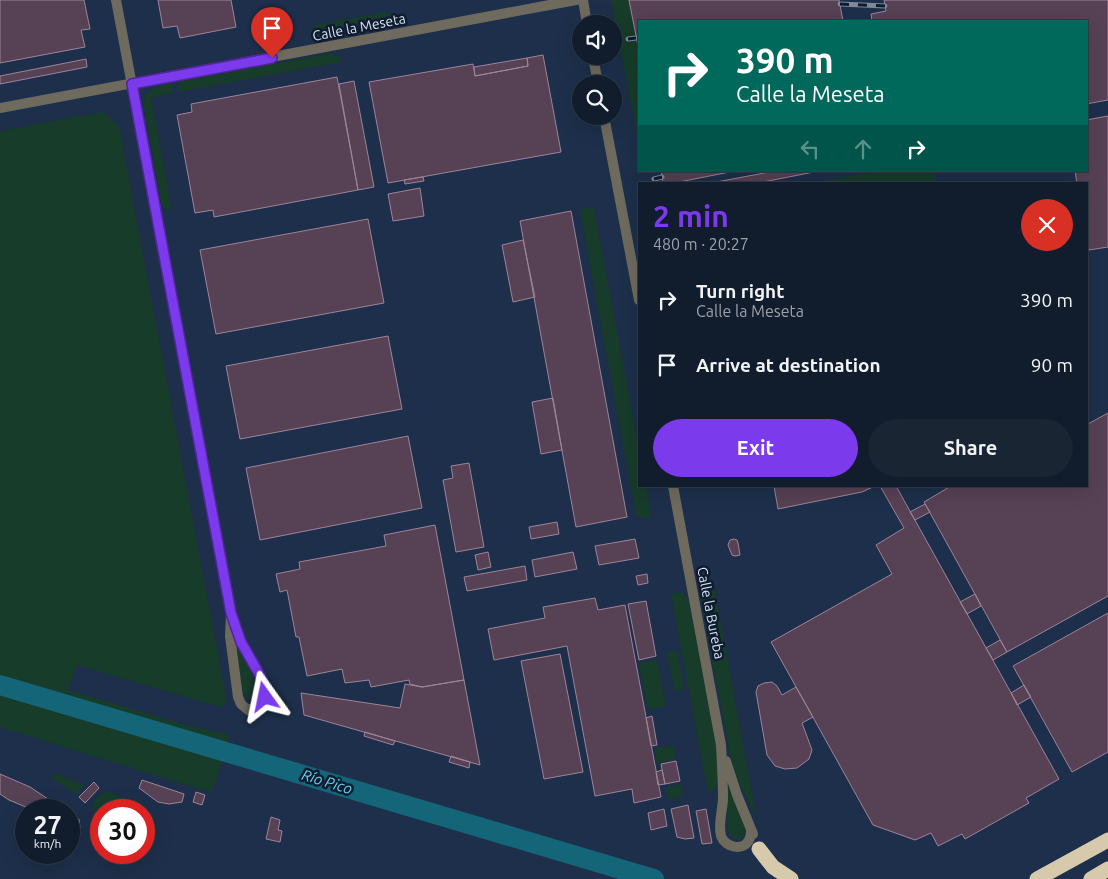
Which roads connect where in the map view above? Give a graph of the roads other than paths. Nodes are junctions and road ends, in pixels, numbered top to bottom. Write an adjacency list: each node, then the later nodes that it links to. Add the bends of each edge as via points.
1 (116, 0): 5 (street)
2 (576, 0): 5 (street, Calle la Meseta)
3 (583, 0): 4 (street)
4 (586, 15)
5 (132, 84): 6 (street, Calle la Meseta); 10 (street)
6 (0, 108)
7 (606, 125): 8 (street)
8 (638, 295)
9 (673, 487): 11 (street, Calle la Bureba)
10 (231, 613): 10 (street, via 230,636 238,697 248,710 259,705 265,697 264,688)
11 (721, 745): 12 (street, Calle la Bureba); 12 (street, Calle la Bureba, via 722,838 729,845 745,845)
12 (751, 828): 14 (street, Calle la Bureba)
13 (1108, 840): 18 (highway)
14 (759, 849): 17 (highway, via 773,867)
15 (1108, 850): 19 (highway)
16 (1108, 869): 20 (highway)
17 (791, 879)
18 (1037, 879)
19 (1056, 879)
20 (1091, 879)

